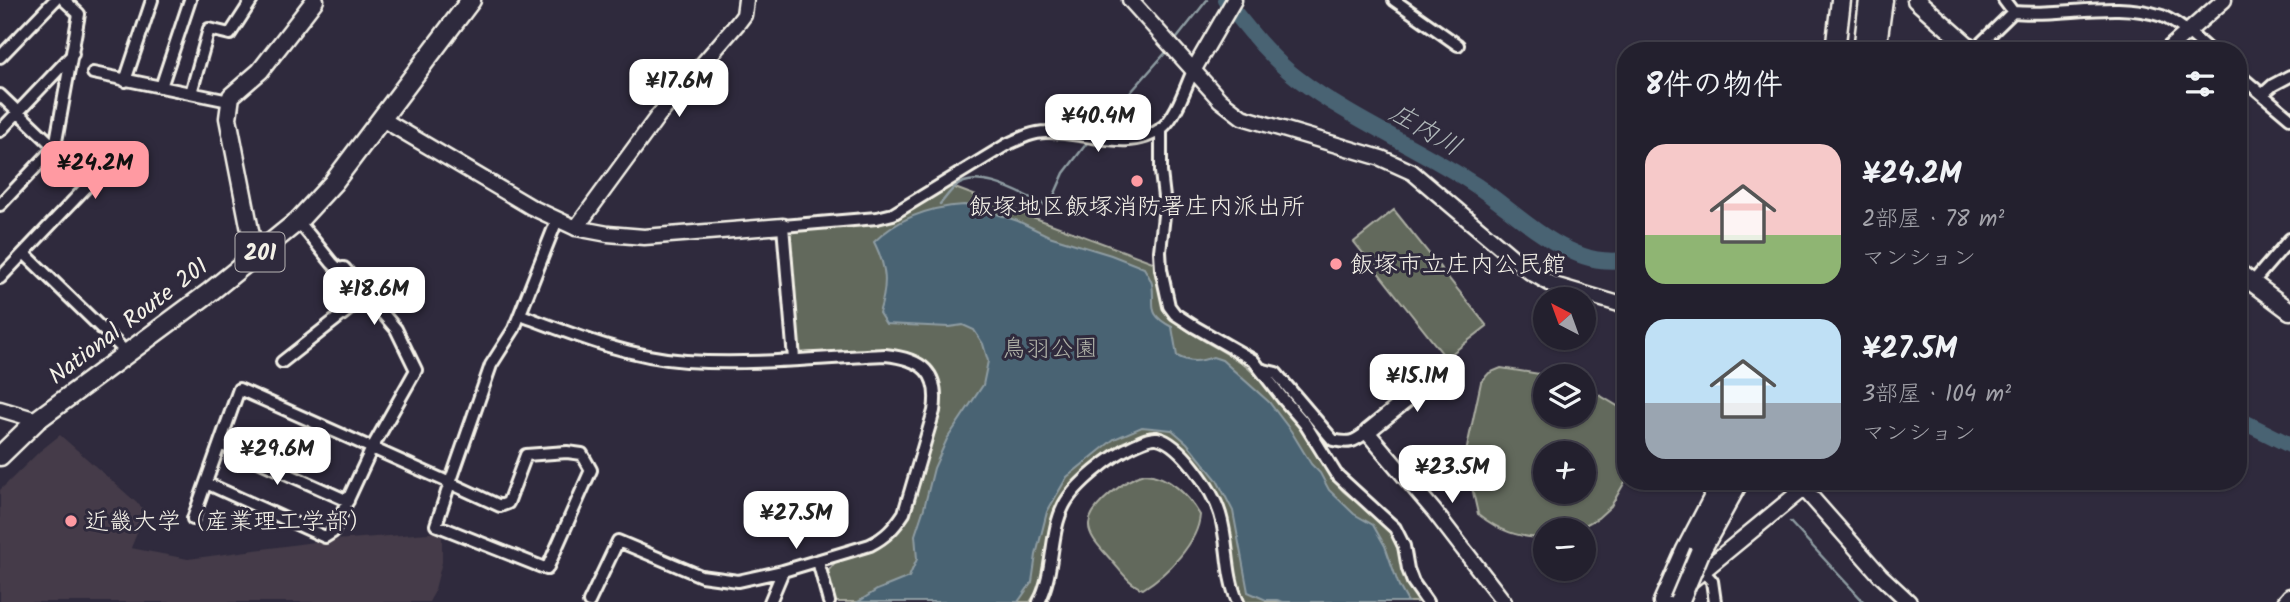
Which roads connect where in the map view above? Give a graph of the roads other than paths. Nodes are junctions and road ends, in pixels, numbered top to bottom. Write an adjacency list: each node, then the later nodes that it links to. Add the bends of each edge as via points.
1 (55, 0): 32 (street)
2 (152, 0): 36 (street)
3 (190, 0): 38 (street)
4 (252, 0): 39 (street, via 230,34 209,29)
5 (315, 0): 42 (main road, via 267,63)
6 (471, 0): 45 (highway, National Route 201 / 201)
7 (747, 0): 53 (street, via 738,23 658,116)
8 (1130, 0): 33 (street)
9 (1234, 0): 33 (street)
10 (1394, 0): 30 (street)
11 (1841, 0): 22 (highway)
12 (1857, 0): 23 (highway)
13 (1869, 0): 24 (highway)
14 (1883, 0): 25 (highway)
15 (2004, 0): 20 (street)
16 (1919, 1): 26 (main road)
17 (71, 2): 31 (street, via 79,13)
18 (2218, 2): 21 (street)
19 (2101, 4): 20 (street); 21 (street, via 2147,10)
20 (2013, 12): 27 (street)
21 (2188, 33): 28 (street); 29 (street)
22 (1836, 42)
23 (1852, 42)
24 (1864, 42)
25 (1878, 42)
26 (1964, 42)
27 (1983, 42)
28 (2177, 42)
29 (2199, 42)
30 (1458, 45)
31 (73, 54): 43 (street); 48 (street)
32 (0, 57)
33 (1193, 71): 46 (street); 61 (street, via 1242,117 1381,158 1412,172 1530,272 1551,284)
34 (93, 73): 36 (street)
35 (2290, 76): 40 (street)
36 (125, 81): 38 (street)
37 (2247, 81): 40 (street)
38 (161, 87): 39 (street)
39 (191, 93): 42 (street)
40 (2263, 94): 44 (street)
41 (0, 95): 43 (street)
42 (229, 101): 56 (main road, via 228,118)
43 (18, 112): 47 (street); 48 (street)
44 (2290, 118)
45 (382, 119): 50 (street); 51 (highway, National Route 201 / 201)
46 (1161, 128): 52 (street, via 1120,140 1051,132 1024,136 893,214); 68 (street, via 1165,206 1160,251 1169,306 1195,327 1254,360)
47 (0, 131)
48 (55, 147): 49 (street); 55 (street, via 91,182)
49 (0, 205)
50 (557, 220): 53 (street); 63 (street)
51 (299, 221): 56 (highway, National Route 201 / 201); 60 (street, via 332,263 344,268)
52 (783, 226): 53 (street, via 644,237); 65 (street)
53 (576, 228)
54 (2290, 239): 59 (street)
55 (24, 253): 57 (street); 64 (street)
56 (255, 256): 64 (highway, National Route 201 / 201)
57 (1, 276)
58 (2247, 279): 59 (main road)
59 (2252, 283): 62 (main road)
60 (367, 295): 66 (street); 73 (street, via 396,329 416,370)
61 (1617, 303)
62 (2290, 311)
63 (521, 315): 65 (street, via 618,350 684,361); 76 (street, via 491,365)
64 (126, 352): 70 (highway, National Route 201 / 201)
65 (794, 359): 84 (street, via 903,357 928,373 936,395 904,513 896,526 872,544)
66 (282, 362)
67 (1446, 368): 71 (street)
68 (1260, 369): 71 (street, via 1276,373 1333,440 1353,442); 94 (street, via 1305,424 1336,474 1395,528 1405,546 1413,582)
69 (0, 409): 70 (street)
70 (37, 420): 74 (highway, National Route 201 / 201)
71 (1367, 432): 95 (street)
72 (220, 444): 73 (street, via 239,389); 75 (street); 81 (street)
73 (372, 448): 76 (street); 81 (street)
74 (0, 456)
75 (206, 483): 81 (street, via 325,537 333,533); 82 (street)
76 (450, 483): 76 (street, via 500,506 508,503 526,455 582,454 591,470 547,569 436,524)
77 (1718, 490): 83 (highway)
78 (1733, 490): 83 (highway)
79 (1794, 490): 86 (street)
80 (1804, 490): 97 (street)
81 (348, 501)
82 (193, 519)
83 (1693, 551): 88 (highway, bridge)
84 (818, 561): 85 (street); 91 (street)
85 (783, 571): 89 (street, via 738,581 701,576 618,541); 90 (street)
86 (1703, 571): 88 (street); 96 (street, via 1712,581)
87 (2290, 596): 98 (street)
88 (1672, 601)
89 (589, 602)
90 (769, 602)
91 (829, 602)
92 (1039, 602): 93 (street, via 1065,502 1125,449 1151,438 1172,444 1212,495)
93 (1238, 602)
94 (1427, 602)
95 (1504, 602)
96 (1715, 602)
97 (1909, 602)
98 (2285, 602)

